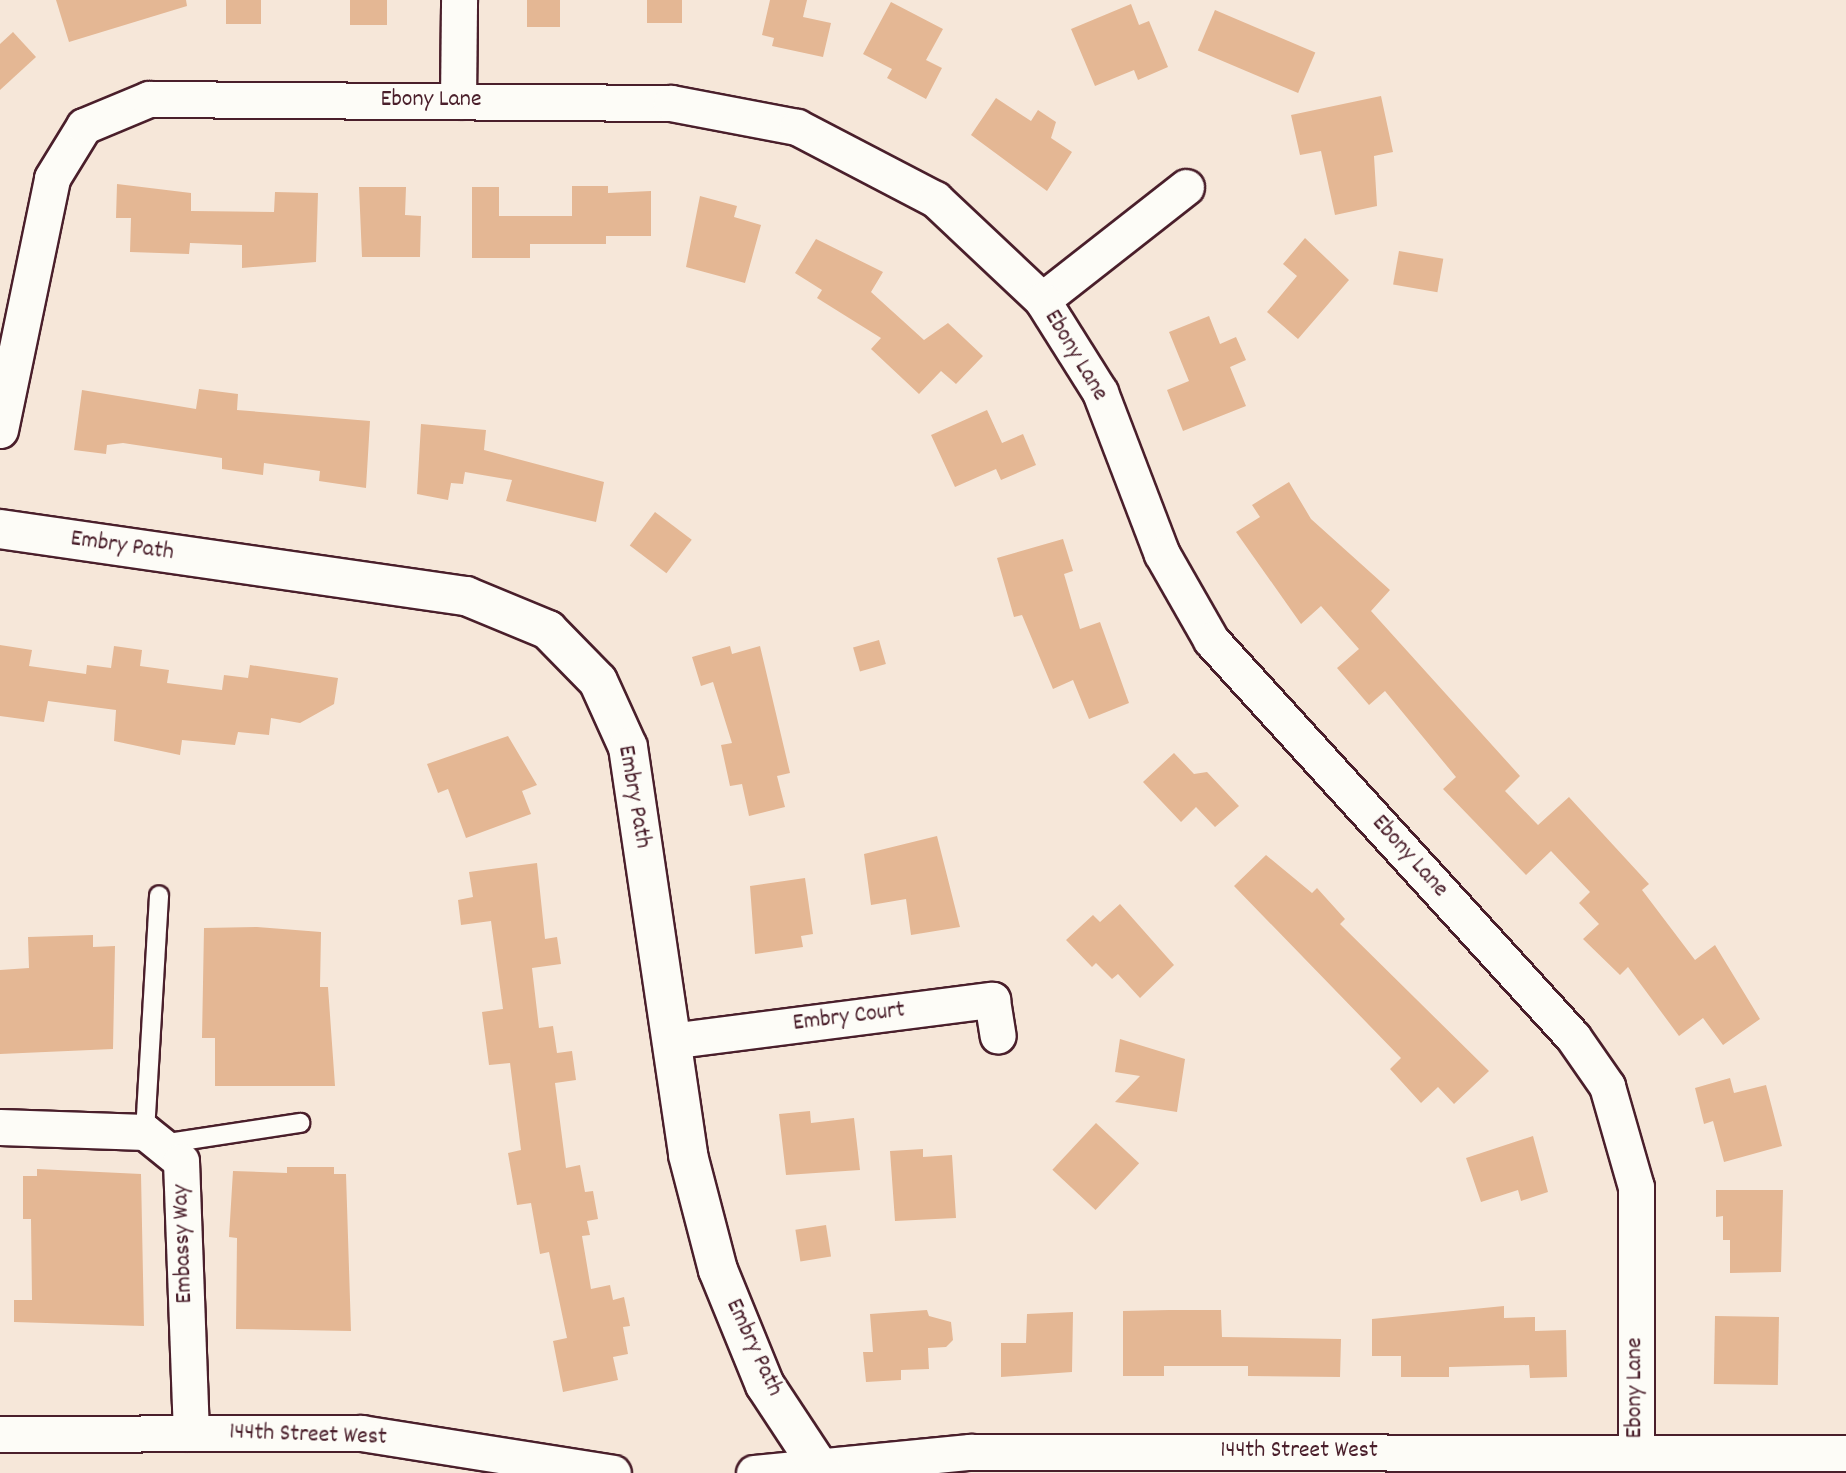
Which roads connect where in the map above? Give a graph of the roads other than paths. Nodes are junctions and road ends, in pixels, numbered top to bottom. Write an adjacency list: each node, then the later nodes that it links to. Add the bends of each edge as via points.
1 (459, 0): 2 (street)
2 (458, 101): 4 (street, Ebony Lane, via 671,103 797,127 935,199); 5 (street, Ebony Lane, via 149,99 84,126 52,178)
3 (1186, 187): 4 (street, Ebony Lane)
4 (1042, 300): 15 (street, Ebony Lane, via 1100,392 1162,554 1211,640 1573,1037 1606,1086 1636,1187)
5 (0, 430)
6 (0, 529): 9 (street, Embry Path, via 466,596 548,630 598,681 628,747)
7 (159, 894): 12 (lane)
8 (998, 1036): 9 (street, Embry Court, via 992,1000)
9 (670, 1041): 17 (street, Embry Path, via 688,1155 718,1270 765,1385)
10 (300, 1124): 12 (lane)
11 (0, 1126): 12 (street)
12 (152, 1138): 13 (street, Embassy Way, via 181,1161)
13 (191, 1433): 14 (street, 144th Street West); 18 (street, 144th Street West, via 361,1433)
14 (0, 1434)
15 (1636, 1453): 16 (street, 144th Street West); 17 (street, 144th Street West, via 970,1452)
16 (1846, 1453)
17 (821, 1471): 19 (street, 144th Street West)
18 (612, 1473)
19 (754, 1473)

